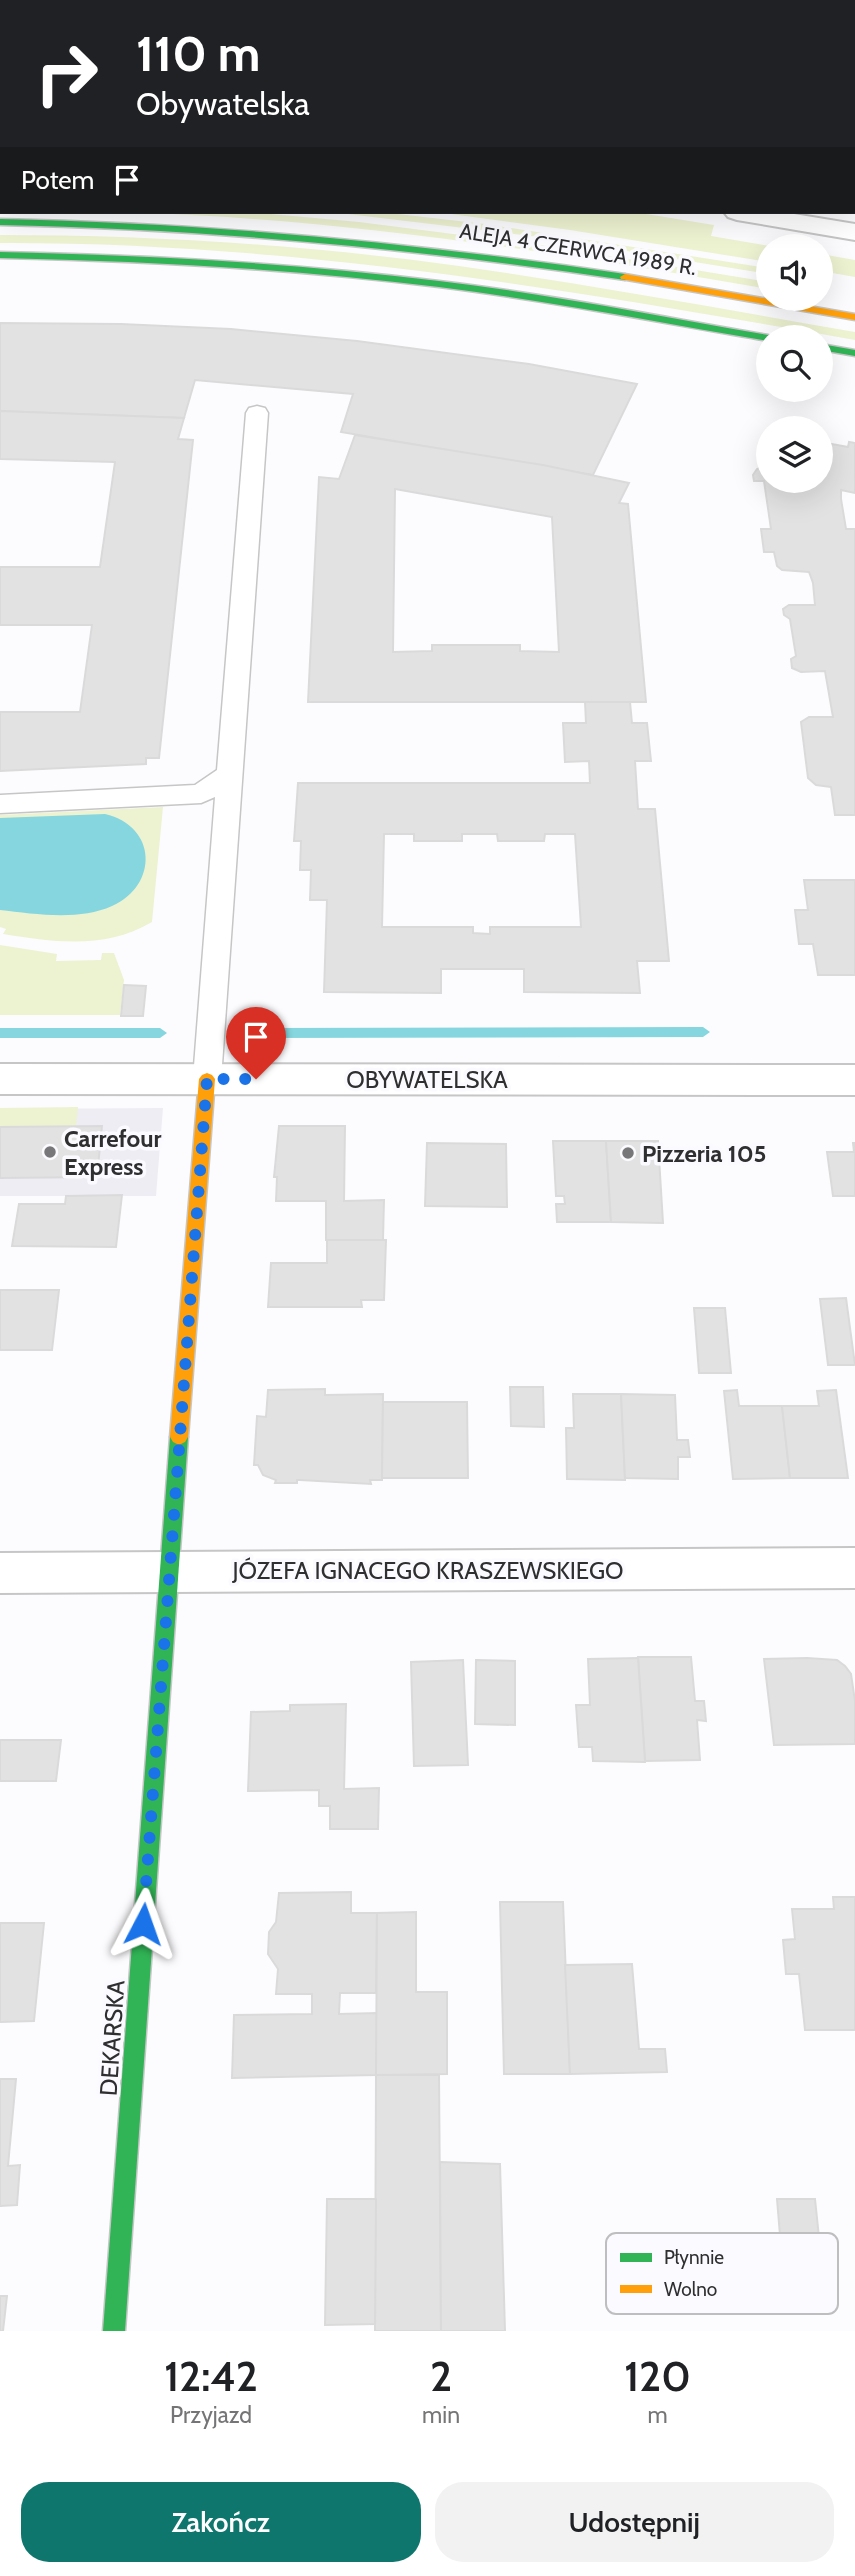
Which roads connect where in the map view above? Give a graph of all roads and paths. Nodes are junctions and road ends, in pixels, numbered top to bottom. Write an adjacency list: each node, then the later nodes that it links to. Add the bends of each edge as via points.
1 (749, 214): 3 (street)
2 (0, 222): 5 (main road, ALEJA 4 CZERWCA 1989 R., via 225,231 443,250)
3 (855, 232)
4 (0, 255): 6 (main road, via 192,261 364,276 550,300)
5 (855, 317)
6 (756, 336)
7 (833, 349): 8 (main road)
8 (855, 353)
9 (257, 413): 10 (lane)
10 (231, 773): 11 (lane, via 201,794); 13 (lane)
11 (0, 804)
12 (0, 1079): 13 (street, OBYWATELSKA)
13 (207, 1079): 14 (street, OBYWATELSKA); 16 (main road, DEKARSKA)
14 (855, 1080)
15 (855, 1567): 16 (street, JÓZEFA IGNACEGO KRASZEWSKIEGO)
16 (168, 1572): 17 (street, JÓZEFA IGNACEGO KRASZEWSKIEGO); 18 (main road, DEKARSKA)
17 (0, 1573)
18 (114, 2331)

